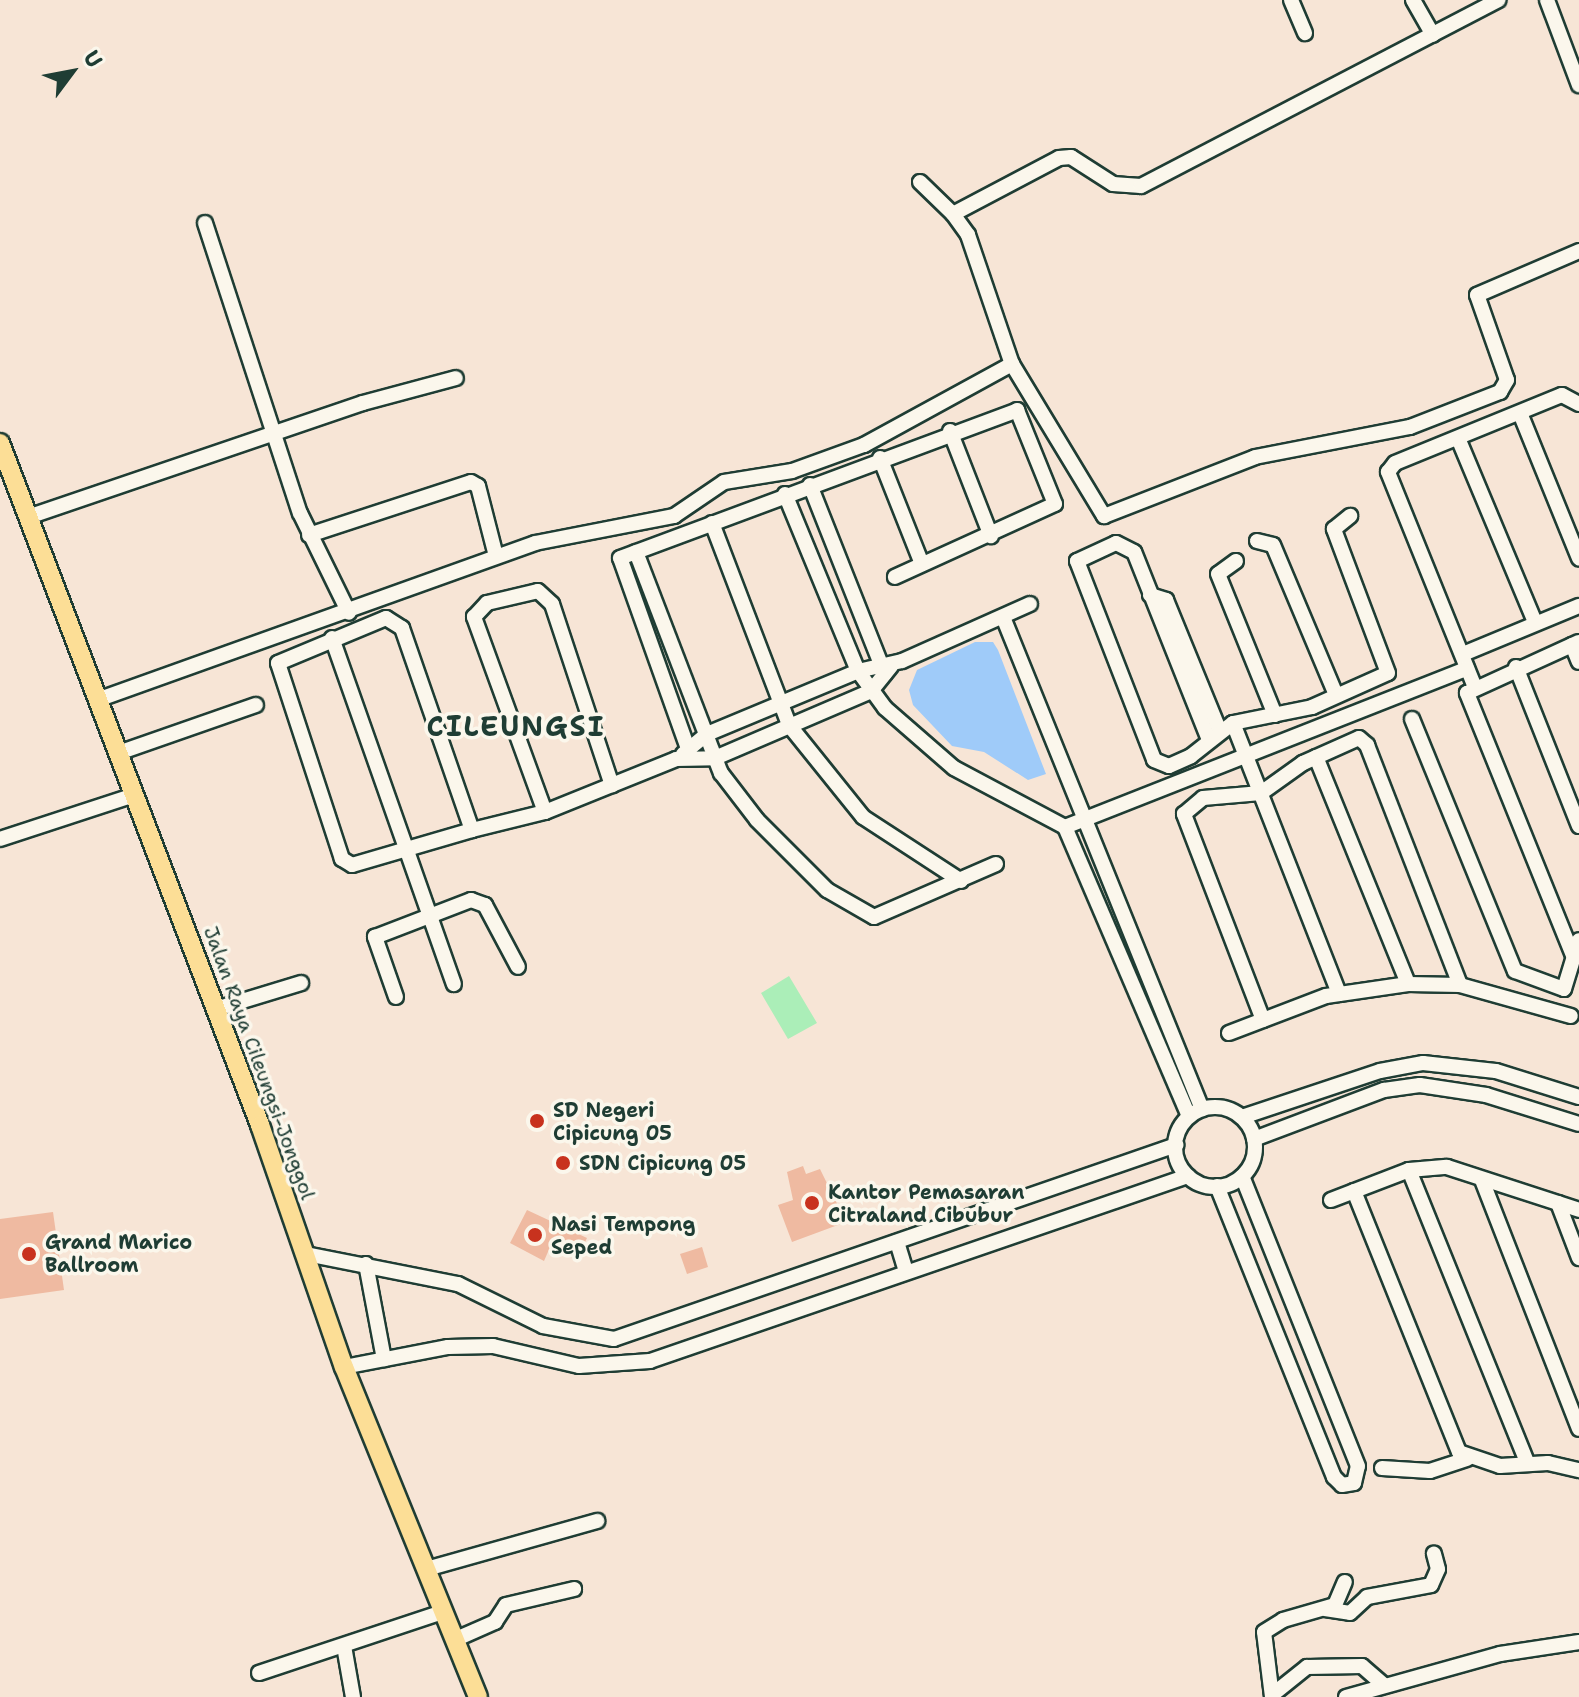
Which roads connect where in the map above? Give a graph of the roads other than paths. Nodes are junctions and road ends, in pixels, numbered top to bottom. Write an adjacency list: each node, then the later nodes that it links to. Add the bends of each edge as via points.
1 (1291, 0): 5 (street)
2 (1413, 0): 6 (street)
3 (1499, 0): 6 (street)
4 (1547, 0): 7 (street)
5 (1305, 33)
6 (1433, 35): 9 (street, via 1141,186 1113,184 1071,157 1059,158)
7 (1579, 85)
8 (920, 182): 9 (street)
9 (953, 214): 12 (street, via 968,235)
10 (205, 223): 17 (street)
11 (1579, 251): 12 (street, via 1477,295 1507,380 1500,392 1410,427 1255,457 1114,514 1096,510)
12 (1012, 364): 30 (street, via 864,445 792,471 724,482 674,516 619,522)
13 (456, 378): 17 (street)
14 (1579, 404): 15 (street, via 1562,395)
15 (1520, 413): 18 (street); 31 (street)
16 (950, 431): 20 (street); 27 (street); 27 (street, via 1017,410 1055,496 1050,511)
17 (274, 432): 24 (street); 26 (street)
18 (1458, 438): 39 (street); 42 (street, via 1395,463 1388,472)
19 (1, 451): 24 (main road, Jalan Raya Cileungsi-Jonggol)
20 (880, 458): 21 (street); 33 (street)
21 (810, 485): 22 (street); 45 (street)
22 (785, 494): 25 (street); 46 (street)
23 (1350, 516): 49 (street, via 1334,529 1389,662 1382,679)
24 (28, 517): 50 (main road, Jalan Raya Cileungsi-Jonggol)
25 (712, 523): 29 (street); 52 (street)
26 (309, 535): 30 (street, via 471,482 478,486); 37 (street)
27 (991, 536): 33 (street)
28 (1257, 541): 49 (street, via 1273,545)
29 (636, 552): 57 (street); 59 (street, via 618,562)
30 (496, 556): 37 (street)
31 (1579, 558)
32 (1236, 561): 53 (street, via 1218,574)
33 (922, 564): 34 (street)
34 (895, 577)
35 (1030, 604): 38 (street)
36 (1579, 606): 39 (street)
37 (349, 613): 50 (street)
38 (1003, 617): 45 (street); 67 (street)
39 (1535, 622): 42 (street)
40 (332, 638): 70 (street, via 386,618 402,628); 72 (street); 72 (street, via 284,657 278,675 342,859 363,865)
41 (1575, 643): 43 (street); 44 (street)
42 (1465, 661): 47 (street); 60 (street)
43 (1579, 662)
44 (1516, 667): 47 (street); 68 (street)
45 (885, 669): 46 (street); 48 (street)
46 (858, 671): 48 (street); 52 (street)
47 (1474, 685): 77 (street, via 1468,700)
48 (871, 691): 55 (street); 69 (street, via 954,768)
49 (1336, 695): 53 (street)
50 (97, 700): 58 (main road, Jalan Raya Cileungsi-Jonggol)
51 (256, 705): 58 (street)
52 (781, 706): 55 (street); 57 (street)
53 (1275, 715): 56 (street)
54 (1412, 719): 77 (street, via 1515,971 1564,989)
55 (789, 725): 62 (street); 74 (street, via 863,817)
56 (1220, 731): 56 (street, via 1166,600 1150,595 1125,543 1077,561 1154,760 1169,766); 60 (street)
57 (707, 734): 59 (street); 62 (street)
58 (118, 753): 65 (main road, Jalan Raya Cileungsi-Jonggol)
59 (685, 755): 62 (street); 63 (street)
60 (1246, 757): 64 (street); 67 (street)
61 (1316, 757): 64 (street); 81 (street); 82 (street, via 1348,740 1367,745)
62 (715, 758): 74 (street, via 757,820 854,910 874,917)
63 (612, 785): 66 (street); 66 (street, via 552,604 538,591 487,603 474,617)
64 (1261, 793): 83 (street); 87 (street, via 1203,798 1184,814)
65 (135, 795): 71 (street); 85 (main road, Jalan Raya Cileungsi-Jonggol)
66 (545, 812): 70 (street)
67 (1087, 819): 69 (street); 89 (street)
68 (1579, 826)
69 (1065, 827): 90 (street)
70 (472, 830): 72 (street)
71 (0, 839)
72 (407, 849): 75 (street)
73 (996, 864): 74 (street)
74 (961, 881)
75 (429, 917): 78 (street, via 482,902); 80 (street); 84 (street, via 375,937)
76 (1579, 940): 77 (street)
77 (1574, 958)
78 (518, 967)
79 (301, 983): 85 (street)
80 (454, 984)
81 (1408, 984): 82 (street); 83 (street)
82 (1460, 985): 86 (street)
83 (1339, 994): 87 (street)
84 (396, 997)
85 (216, 1009): 107 (main road, Jalan Raya Cileungsi-Jonggol)
86 (1571, 1016)
87 (1263, 1020): 88 (street)
88 (1229, 1033)
89 (1179, 1050): 90 (street); 92 (street)
90 (1163, 1056): 92 (street)
91 (1579, 1097): 93 (street, via 1496,1071 1423,1063 1380,1071)
92 (1196, 1113): 93 (street, via 1226,1109); 96 (street)
93 (1242, 1117): 95 (street)
94 (1579, 1124): 95 (street, via 1486,1095 1420,1085 1384,1090)
95 (1254, 1139): 99 (street, via 1253,1159)
96 (1176, 1145): 98 (street); 106 (street)
97 (1409, 1170): 100 (street, via 1447,1167); 102 (street); 117 (street)
98 (1188, 1176): 101 (street); 110 (street)
99 (1242, 1176): 101 (street); 101 (street, via 1358,1466 1354,1483 1342,1485 1334,1477)
100 (1482, 1180): 104 (street); 115 (street)
101 (1217, 1186)
102 (1354, 1191): 103 (street); 116 (street)
103 (1331, 1200)
104 (1558, 1203): 105 (street); 108 (street)
105 (1579, 1210)
106 (897, 1242): 110 (street); 111 (street)
107 (306, 1254): 109 (street); 114 (main road, Jalan Raya Cileungsi-Jonggol)
108 (1579, 1258)
109 (366, 1264): 111 (street, via 458,1284 543,1326 595,1340 635,1336); 113 (street)
110 (906, 1272): 112 (street)
111 (794, 1280): 112 (street)
112 (805, 1307): 113 (street, via 620,1367 579,1366 493,1346)
113 (384, 1359): 114 (street)
114 (344, 1367): 122 (main road, Jalan Raya Cileungsi-Jonggol)
115 (1579, 1429)
116 (1467, 1459): 117 (street); 118 (street, via 1430,1471)
117 (1528, 1464): 119 (street)
118 (1382, 1468)
119 (1579, 1470)
120 (597, 1521): 122 (street)
121 (1434, 1554): 125 (street, via 1438,1569 1431,1585 1376,1593 1350,1613)
122 (426, 1569): 126 (main road, Jalan Raya Cileungsi-Jonggol)
123 (1345, 1582): 125 (street, via 1340,1599)
124 (574, 1589): 127 (street, via 506,1605 495,1622)
125 (1324, 1609): 132 (street, via 1283,1620 1264,1632)
126 (442, 1612): 127 (main road, Jalan Raya Cileungsi-Jonggol); 129 (street)
127 (454, 1640): 134 (main road, Jalan Raya Cileungsi-Jonggol)
128 (1579, 1642): 131 (street, via 1500,1654)
129 (344, 1646): 130 (street); 133 (street)
130 (259, 1673)
131 (1383, 1684): 132 (street, via 1362,1666 1307,1667); 135 (street)
132 (1272, 1696)
133 (353, 1697)
134 (478, 1697)
135 (1346, 1697)

